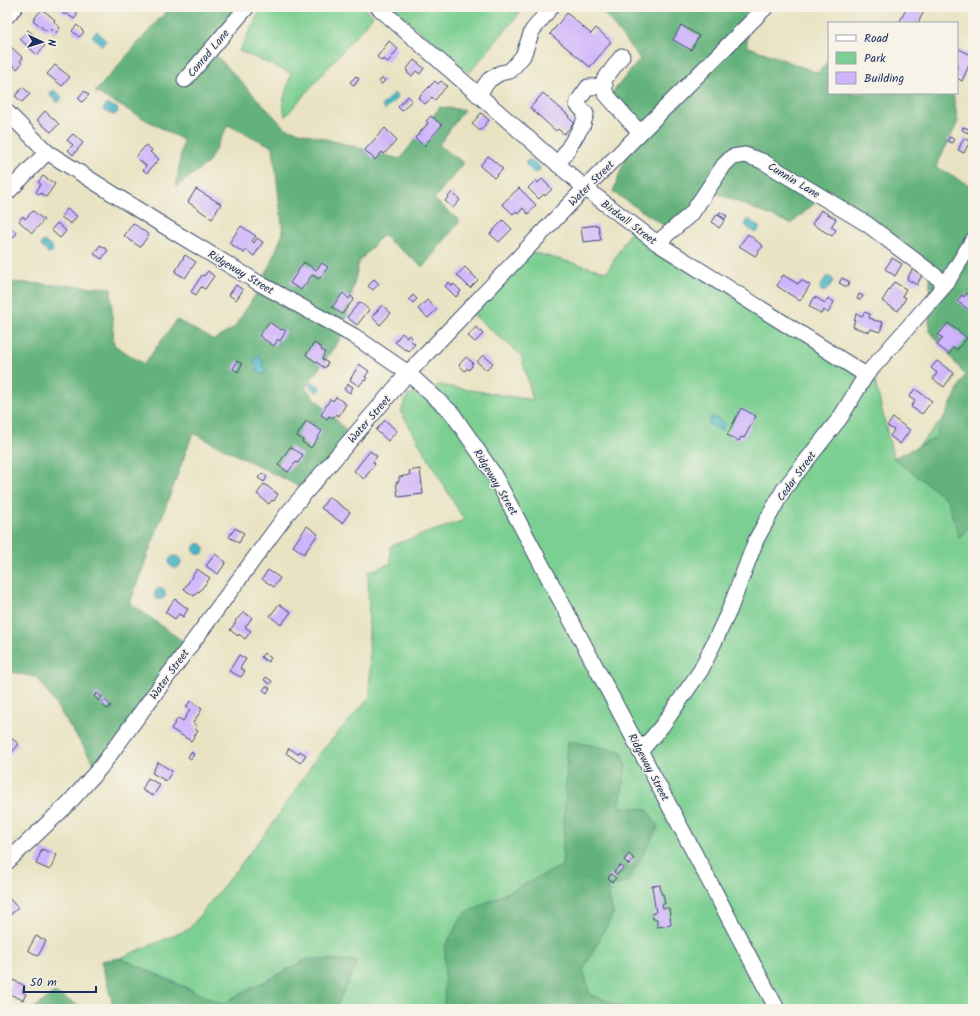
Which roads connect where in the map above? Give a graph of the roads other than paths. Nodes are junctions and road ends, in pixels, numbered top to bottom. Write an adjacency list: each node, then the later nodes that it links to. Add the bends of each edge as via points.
1 (15, 7): 6 (street)
2 (247, 7): 8 (street, Conrad Lane)
3 (378, 7): 10 (street, Birdsall Street)
4 (551, 7): 10 (street, via 532,31 523,56 510,71 500,72 489,80)
5 (766, 7): 12 (street, Water Street)
6 (7, 16)
7 (622, 56): 9 (street, via 604,80)
8 (185, 80)
9 (605, 86): 12 (street, via 605,93); 14 (street, via 588,87 578,101 577,104 586,114 583,124)
10 (478, 95): 14 (street, Birdsall Street)
11 (7, 112): 13 (street, Ridgeway Street)
12 (640, 134): 15 (street, Water Street)
13 (47, 152): 16 (street); 20 (street, Ridgeway Street, via 257,282 354,336)
14 (558, 164): 15 (street, Birdsall Street)
15 (585, 188): 18 (street, Birdsall Street); 20 (street, Water Street)
16 (7, 193)
17 (973, 240): 19 (street, Cedar Street)
18 (657, 243): 19 (street, Cunnin Lane, via 692,213 724,165 732,157 744,155 762,161 866,224); 21 (street, Birdsall Street)
19 (946, 284): 21 (street, Cedar Street)
20 (408, 373): 22 (street, Ridgeway Street, via 452,413 493,473); 23 (street, Water Street, via 287,514 100,768 68,804)
21 (866, 376): 22 (street, Cedar Street, via 840,418 784,489 756,540 729,611 701,670 662,726)
22 (640, 752): 24 (street, Ridgeway Street)
23 (7, 862)
24 (776, 1009)

